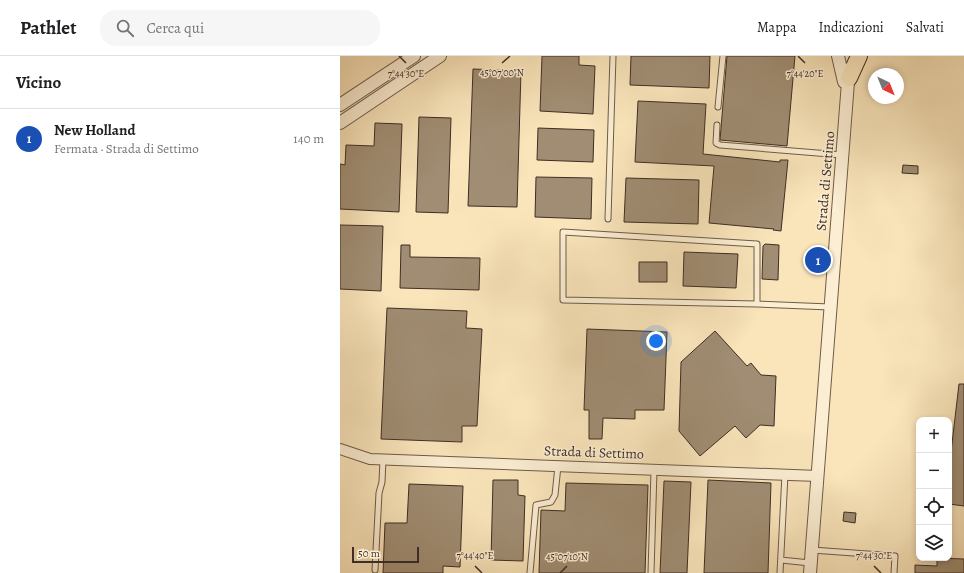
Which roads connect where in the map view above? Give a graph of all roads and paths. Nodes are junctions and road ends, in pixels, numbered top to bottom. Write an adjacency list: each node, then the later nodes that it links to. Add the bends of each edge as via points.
1 (440, 56): 8 (street)
2 (614, 56): 16 (lane)
3 (723, 56): 12 (lane)
4 (838, 56): 10 (street)
5 (850, 56): 9 (street, Strada di Settimo)
6 (859, 56): 9 (highway)
7 (412, 57): 8 (street); 11 (street)
8 (419, 70): 13 (street)
9 (848, 78): 10 (street, Strada di Settimo)
10 (847, 97): 15 (street, Strada di Settimo)
11 (340, 105)
12 (718, 107)
13 (340, 123)
14 (717, 126): 15 (lane, via 716,143 720,145)
15 (843, 155): 18 (street, Strada di Settimo)
16 (608, 219)
17 (757, 304): 17 (lane, via 563,300 563,232 757,244); 18 (lane)
18 (831, 308): 24 (street, Strada di Settimo)
19 (340, 449): 20 (street, Strada di Settimo, via 370,459)
20 (383, 460): 21 (street, Strada di Settimo); 28 (lane)
21 (558, 466): 22 (street, Strada di Settimo); 29 (lane, via 555,495 551,502 536,505)
22 (654, 470): 23 (street, Strada di Settimo); 30 (lane)
23 (785, 474): 24 (street, Strada di Settimo); 26 (lane)
24 (818, 476): 25 (street, Strada di Settimo)
25 (810, 550): 27 (street, Strada di Settimo); 32 (lane, via 895,556)
26 (781, 560): 27 (lane); 31 (lane)
27 (810, 568)
28 (375, 570)
29 (530, 573)
30 (650, 573)
31 (780, 573)
32 (894, 573)

